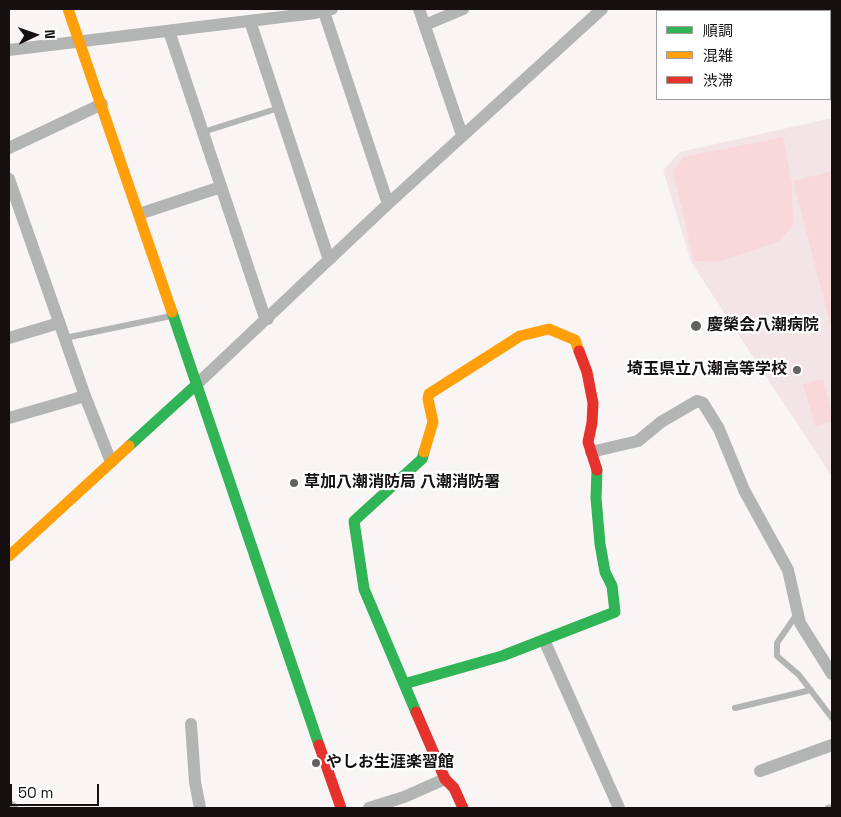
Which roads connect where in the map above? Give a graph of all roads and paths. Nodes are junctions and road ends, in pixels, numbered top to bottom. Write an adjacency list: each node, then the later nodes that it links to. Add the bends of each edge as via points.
1 (68, 9): 9 (street)
2 (419, 9): 7 (street)
3 (462, 9): 7 (street)
4 (602, 9): 14 (street)
5 (321, 11): 6 (street); 18 (street)
6 (250, 21): 8 (street); 12 (street)
7 (425, 24): 14 (street)
8 (169, 31): 9 (street); 13 (street)
9 (80, 42): 10 (street); 11 (street)
10 (9, 50)
11 (102, 104): 15 (street); 19 (street)
12 (279, 108): 13 (lane); 20 (street)
13 (203, 132): 17 (street)
14 (464, 135): 18 (street)
15 (9, 148)
16 (9, 179): 23 (street)
17 (221, 187): 19 (street); 22 (street)
18 (390, 202): 20 (street)
19 (138, 214): 21 (street)
20 (331, 258): 22 (street)
21 (173, 316): 25 (lane); 26 (street)
22 (268, 319): 26 (street)
23 (59, 323): 24 (street); 25 (street)
24 (9, 338)
25 (65, 338): 27 (street)
26 (196, 385): 30 (street); 45 (street)
27 (85, 396): 28 (street); 30 (street)
28 (9, 418)
29 (591, 452): 32 (street, via 638,441 661,422 697,401 703,403 719,429 744,490 788,570); 33 (street, via 597,467 600,544 612,586 615,612); 35 (street, via 588,442 593,404 587,372 575,340 549,329 520,336 429,394 433,422 422,459 354,521 364,588)
30 (111, 462): 31 (street)
31 (9, 556)
32 (798, 613): 34 (street, via 800,623); 36 (lane, via 777,644 777,656)
33 (544, 640): 35 (street, via 502,656); 48 (street)
34 (832, 674)
35 (404, 684): 42 (street)
36 (811, 690): 37 (lane); 38 (lane)
37 (735, 708)
38 (832, 718)
39 (190, 724): 44 (street)
40 (832, 745): 41 (street)
41 (760, 771)
42 (445, 779): 46 (street); 47 (street, via 454,788)
43 (832, 807): 49 (lane)
44 (200, 808)
45 (341, 808)
46 (369, 808)
47 (463, 808)
48 (618, 808)
49 (828, 808)

